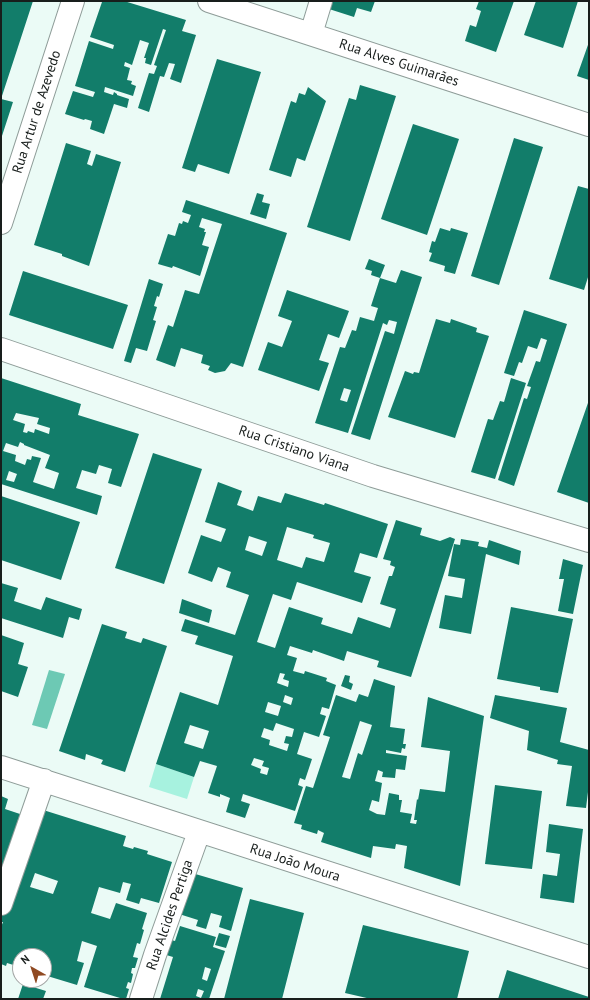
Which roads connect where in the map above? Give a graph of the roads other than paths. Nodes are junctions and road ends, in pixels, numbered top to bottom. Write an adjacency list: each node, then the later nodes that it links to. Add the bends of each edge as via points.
1 (73, 1): 6 (street, Rua Artur de Azevedo)
2 (209, 1): 4 (street, Rua Alves Guimarães)
3 (321, 1): 4 (street)
4 (311, 34): 5 (street, Rua Alves Guimarães)
5 (589, 125)
6 (1, 223)
7 (1, 349): 8 (street, Rua Cristiano Viana, via 373,476)
8 (589, 541)
9 (1, 767): 10 (street, Rua João Moura)
10 (44, 780): 11 (street, Rua João Moura); 12 (street)
11 (199, 832): 13 (street, Rua João Moura); 14 (street, Rua Alcides Pertiga)
12 (1, 904)
13 (589, 958)
14 (141, 999)

